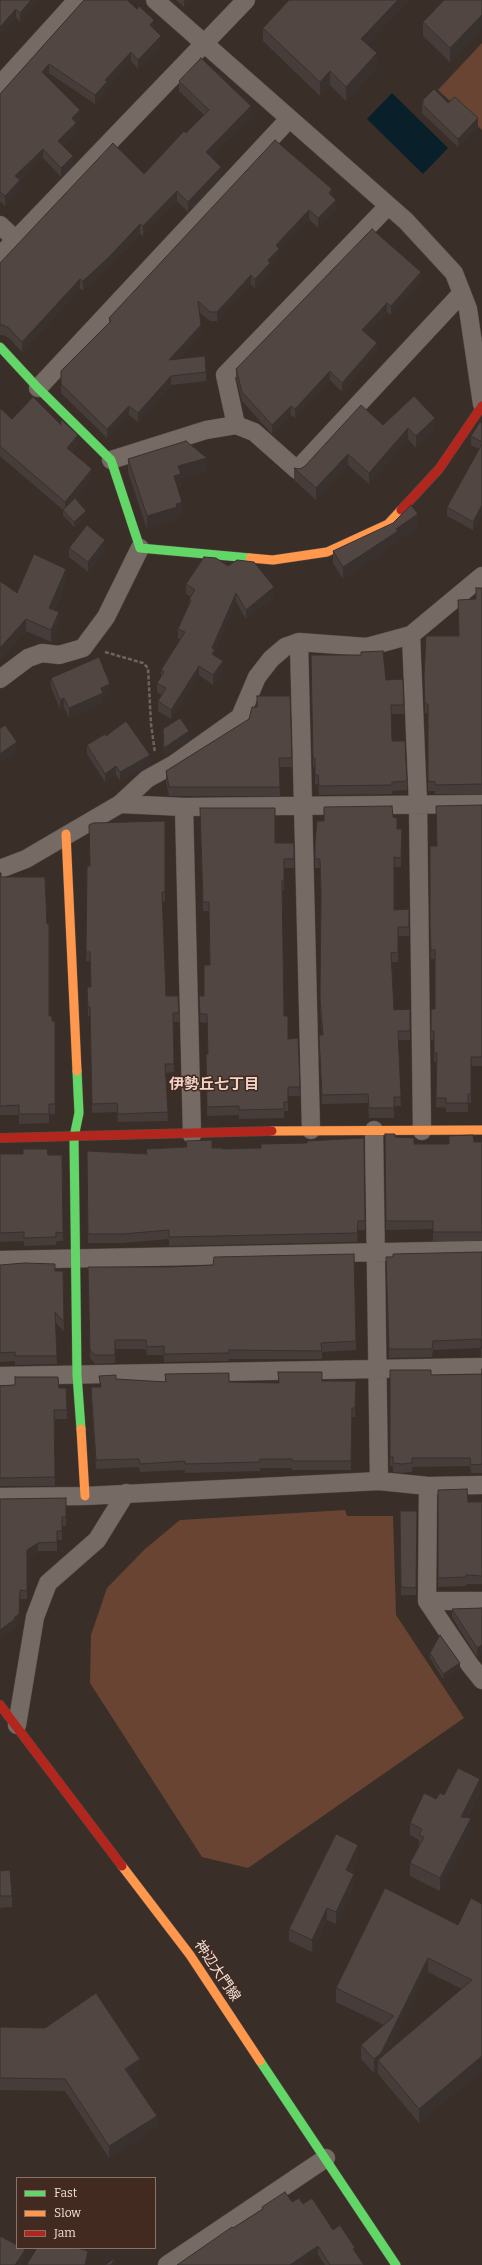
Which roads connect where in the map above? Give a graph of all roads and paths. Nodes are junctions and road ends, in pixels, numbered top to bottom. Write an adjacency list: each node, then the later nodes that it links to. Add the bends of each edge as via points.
1 (77, 0): 5 (street)
2 (155, 0): 4 (street)
3 (246, 0): 4 (street)
4 (205, 44): 6 (street); 9 (street)
5 (0, 85)
6 (289, 119): 7 (street); 13 (street)
7 (388, 206): 11 (street, via 454,273); 15 (street, via 225,375)
8 (0, 225): 9 (street)
9 (16, 240): 10 (street)
10 (0, 256)
11 (462, 293): 14 (street, via 468,309); 15 (street, via 297,470 254,432)
12 (0, 347): 13 (street)
13 (38, 388): 16 (street)
14 (482, 405): 17 (street, via 440,469 388,524 326,552 273,560)
15 (236, 425): 16 (street, via 206,430)
16 (111, 460): 17 (street)
17 (140, 548): 21 (street, via 106,618)
18 (482, 576): 19 (street)
19 (411, 635): 20 (street, via 367,647); 25 (street)
20 (299, 642): 23 (street, via 285,647 256,677 240,717); 27 (street)
21 (83, 648): 22 (street, via 58,654 42,653 28,658); 23 (path, via 143,663 148,668 151,724)
22 (0, 679)
23 (160, 772): 24 (street)
24 (120, 804): 28 (street); 29 (street)
25 (418, 804): 26 (street); 27 (street); 34 (street)
26 (482, 804)
27 (303, 806): 28 (street); 31 (street)
28 (184, 807): 35 (street)
29 (66, 834): 30 (street, via 26,859); 36 (street, via 79,1113)
30 (0, 869)
31 (311, 1130): 32 (street); 35 (street)
32 (374, 1130): 34 (street); 39 (street)
33 (482, 1130): 34 (street)
34 (422, 1131)
35 (192, 1135): 36 (street)
36 (74, 1137): 37 (street); 40 (street)
37 (0, 1138)
38 (482, 1250): 39 (street)
39 (376, 1252): 40 (street); 42 (street)
40 (76, 1259): 41 (street); 44 (street)
41 (0, 1260)
42 (378, 1368): 43 (street); 44 (street); 46 (street)
43 (482, 1368)
44 (77, 1374): 45 (street); 50 (street)
45 (0, 1376)
46 (380, 1482): 48 (street); 49 (street)
47 (482, 1485): 48 (street)
48 (428, 1486): 53 (street)
49 (126, 1493): 50 (street); 56 (street, via 97,1540 48,1582 35,1617)
50 (85, 1496): 51 (street)
51 (0, 1497)
52 (482, 1600): 53 (street)
53 (427, 1601): 54 (street)
54 (482, 1680)
55 (0, 1705): 56 (street, 神辺大門線)
56 (17, 1725): 57 (street, 神辺大門線, via 190,1955)
57 (326, 2158): 58 (street); 59 (street, 神辺大門線)
58 (167, 2265)
59 (396, 2265)

